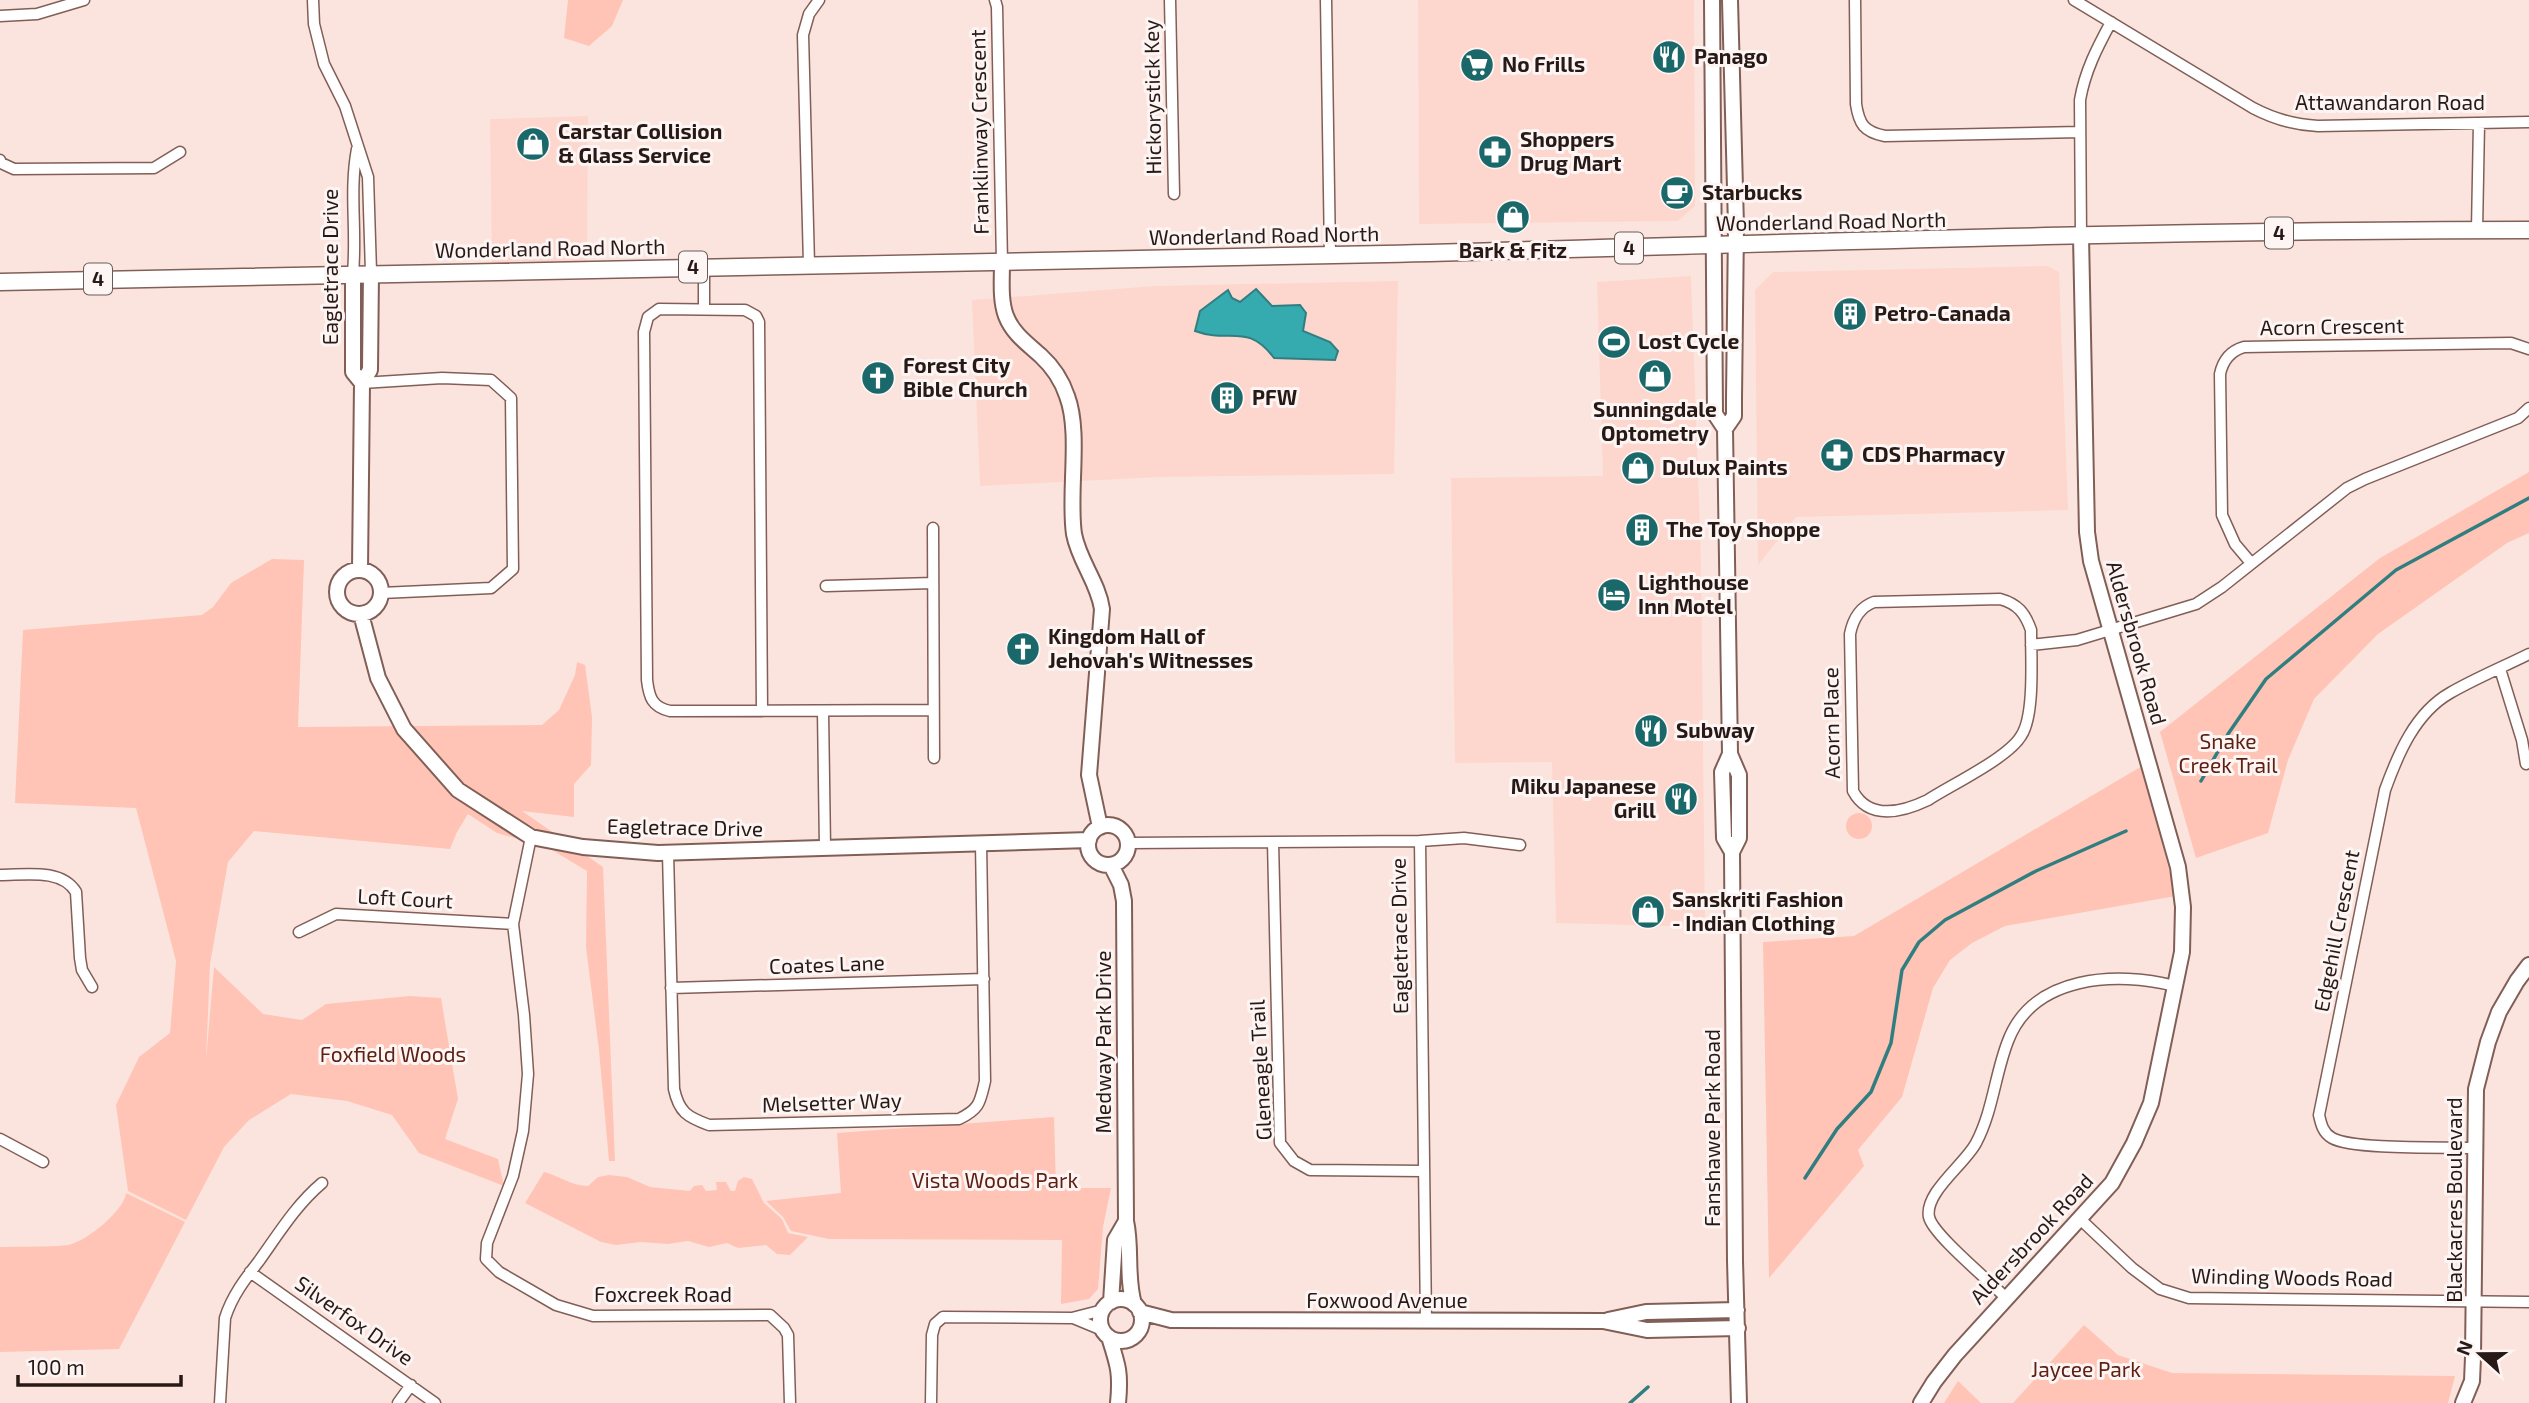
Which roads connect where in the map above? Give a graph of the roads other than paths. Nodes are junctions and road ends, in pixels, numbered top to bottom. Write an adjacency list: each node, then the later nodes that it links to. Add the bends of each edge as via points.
1 (84, 0): 11 (street, via 37,14)
2 (313, 0): 16 (street, Eagletrace Drive, via 324,64 345,106)
3 (819, 0): 27 (street, via 803,35)
4 (995, 0): 26 (street, Franklinway Crescent)
5 (1170, 0): 19 (street, Hickorystick Key)
6 (1326, 0): 25 (street)
7 (1712, 0): 24 (street, Fanshawe Park Road)
8 (1730, 0): 23 (street, Fanshawe Park Road)
9 (1854, 0): 15 (street, via 1856,104 1858,120 1867,131 1885,136)
10 (2074, 0): 12 (street, Attawandaron Road)
11 (0, 16)
12 (2112, 22): 14 (street, Attawandaron Road, via 2267,116 2290,123); 15 (street, Aldersbrook Road, via 2084,79)
13 (2529, 122): 14 (street, Attawandaron Road)
14 (2479, 123): 20 (street)
15 (2080, 132): 22 (street, Aldersbrook Road)
16 (358, 149): 29 (street, Eagletrace Drive, via 368,177); 30 (street, Eagletrace Drive, via 352,176)
17 (180, 152): 18 (street, via 154,169 14,169)
18 (0, 160)
19 (1174, 194)
20 (2477, 230): 21 (main road, Wonderland Road North / 4); 22 (main road, Wonderland Road North / 4)
21 (2529, 230)
22 (2081, 236): 23 (main road, Wonderland Road North / 4); 44 (street, Aldersbrook Road, via 2087,532)
23 (1735, 245): 24 (main road, Wonderland Road North / 4); 36 (street, Fanshawe Park Road, via 1734,416)
24 (1713, 246): 25 (main road, Wonderland Road North / 4); 36 (street, Fanshawe Park Road, via 1715,414)
25 (1330, 255): 26 (main road, Wonderland Road North / 4)
26 (1002, 263): 27 (main road, Wonderland Road North / 4); 53 (street, via 1006,317 1019,338 1053,369 1071,410 1074,532 1102,608 1089,775)
27 (809, 264): 28 (main road, Wonderland Road North / 4)
28 (704, 267): 29 (main road, Wonderland Road North / 4); 32 (street)
29 (371, 272): 30 (main road, Wonderland Road North / 4); 34 (street, Eagletrace Drive, via 370,370)
30 (353, 273): 31 (main road, Wonderland Road North / 4); 34 (street, Eagletrace Drive, via 353,372)
31 (0, 282)
32 (704, 309): 49 (street, via 745,310 759,322); 49 (street, via 659,309 648,317 644,332 648,691 654,705 670,711)
33 (2529, 349): 38 (street, Acorn Crescent, via 2511,343 2236,350 2220,373 2221,501 2227,529)
34 (362, 383): 39 (street, Eagletrace Drive); 42 (street, via 491,380 511,398 513,569 491,588)
35 (2529, 408): 38 (street, via 2518,418 2354,484)
36 (1725, 429): 85 (street, Fanshawe Park Road, via 1730,754 1723,772 1724,838 1732,852)
37 (933, 528): 40 (street)
38 (2251, 563): 44 (street, via 2196,604)
39 (360, 570): 42 (street, via 373,575); 43 (street, via 342,579 338,592 347,610)
40 (933, 583): 41 (street); 48 (street)
41 (826, 586)
42 (381, 593): 43 (street, via 374,608)
43 (360, 614): 54 (street, Eagletrace Drive, via 378,678 404,729 458,790)
44 (2110, 631): 45 (street); 69 (street, Aldersbrook Road, via 2178,867 2183,929)
45 (2031, 645): 45 (street, Acorn Place, via 2024,613 2000,599 1874,602 1859,612 1850,634 1856,798 1877,811 1916,805 2017,742 2029,713)
46 (2529, 654): 47 (street, Edgehill Crescent)
47 (2500, 669): 52 (street); 73 (street, Edgehill Crescent, via 2448,694 2425,713 2393,769 2319,1115 2330,1138 2353,1145)
48 (933, 710): 50 (street); 51 (street)
49 (762, 711): 50 (street)
50 (823, 711): 61 (street)
51 (934, 758)
52 (2526, 764)
53 (1100, 827): 55 (street); 59 (street, via 1121,829)
54 (531, 837): 62 (street, Eagletrace Drive, via 583,847); 65 (street, Foxcreek Road)
55 (1088, 840): 58 (street, Eagletrace Drive); 63 (street, via 1096,862)
56 (1420, 841): 57 (street, Eagletrace Drive); 60 (street, via 1464,838); 75 (street, Eagletrace Drive)
57 (1273, 842): 59 (street, Eagletrace Drive); 75 (street, Gleneagle Trail, via 1280,1143 1294,1161 1310,1170)
58 (981, 843): 61 (street, Eagletrace Drive); 68 (street, Melsetter Way)
59 (1128, 843): 63 (street, via 1124,858)
60 (1520, 845)
61 (824, 848): 62 (street, Eagletrace Drive)
62 (668, 853): 71 (street, Melsetter Way)
63 (1111, 865): 78 (street, Medway Park Drive, via 1124,901)
64 (0, 875): 70 (street, via 50,875 72,884 82,970)
65 (513, 924): 66 (street, Loft Court, via 336,914); 98 (street, Foxcreek Road, via 527,1093 516,1165 487,1243 486,1259 499,1272 556,1305 593,1316 770,1315 788,1335)
66 (299, 932)
67 (2529, 965): 73 (street, Blackacres Boulevard, via 2499,1012 2487,1042 2476,1089)
68 (984, 979): 71 (street, Coates Lane); 71 (street, Melsetter Way, via 985,1081 978,1107 960,1119 718,1125 695,1120 678,1106 674,1089)
69 (2175, 986): 77 (street, Aldersbrook Road, via 2151,1103 2112,1183); 80 (street, via 2130,978 2079,983 2041,999 2013,1029 1976,1142 1934,1195 1928,1212 1938,1233)
70 (93, 987)
71 (671, 989)
72 (0, 1139): 74 (street)
73 (2475, 1148): 81 (street, Blackacres Boulevard)
74 (43, 1162)
75 (1424, 1171): 89 (street, Eagletrace Drive)
76 (322, 1183): 79 (street, via 306,1196)
77 (2080, 1219): 80 (street, Aldersbrook Road); 81 (street, Winding Woods Road, via 2160,1289 2189,1298)
78 (1126, 1221): 83 (street, Medway Park Drive, via 1115,1240); 84 (street, Medway Park Drive, via 1130,1290)
79 (250, 1272): 94 (street, Silverfox Drive); 95 (street, via 225,1318)
80 (2006, 1298): 102 (street, Aldersbrook Road, via 1955,1355)
81 (2475, 1302): 82 (street, Winding Woods Road); 103 (street, Blackacres Boulevard, via 2472,1381)
82 (2529, 1302)
83 (1107, 1306): 84 (street, via 1123,1300); 86 (street); 91 (street, via 1100,1317)
84 (1137, 1308): 87 (street, Foxwood Avenue); 92 (street, via 1142,1319)
85 (1737, 1310): 88 (street, Foxwood Avenue, via 1646,1311); 90 (street, Fanshawe Park Road)
86 (1072, 1318): 91 (street); 99 (street, via 943,1317 932,1335)
87 (1171, 1321): 89 (street, Foxwood Avenue); 92 (street, Foxwood Avenue)
88 (1603, 1321): 89 (street, Foxwood Avenue); 90 (street, Foxwood Avenue, via 1647,1330)
89 (1426, 1322)
90 (1738, 1328): 101 (street, Fanshawe Park Road)
91 (1105, 1333): 92 (street, via 1120,1341); 93 (street)
92 (1135, 1334): 93 (street)
93 (1119, 1368): 100 (street)
94 (411, 1385): 96 (street); 97 (street, Silverfox Drive)
95 (220, 1403)
96 (398, 1403)
97 (435, 1403)
98 (790, 1403)
99 (931, 1403)
100 (1118, 1403)
101 (1739, 1403)
102 (1921, 1403)
103 (2463, 1403)

